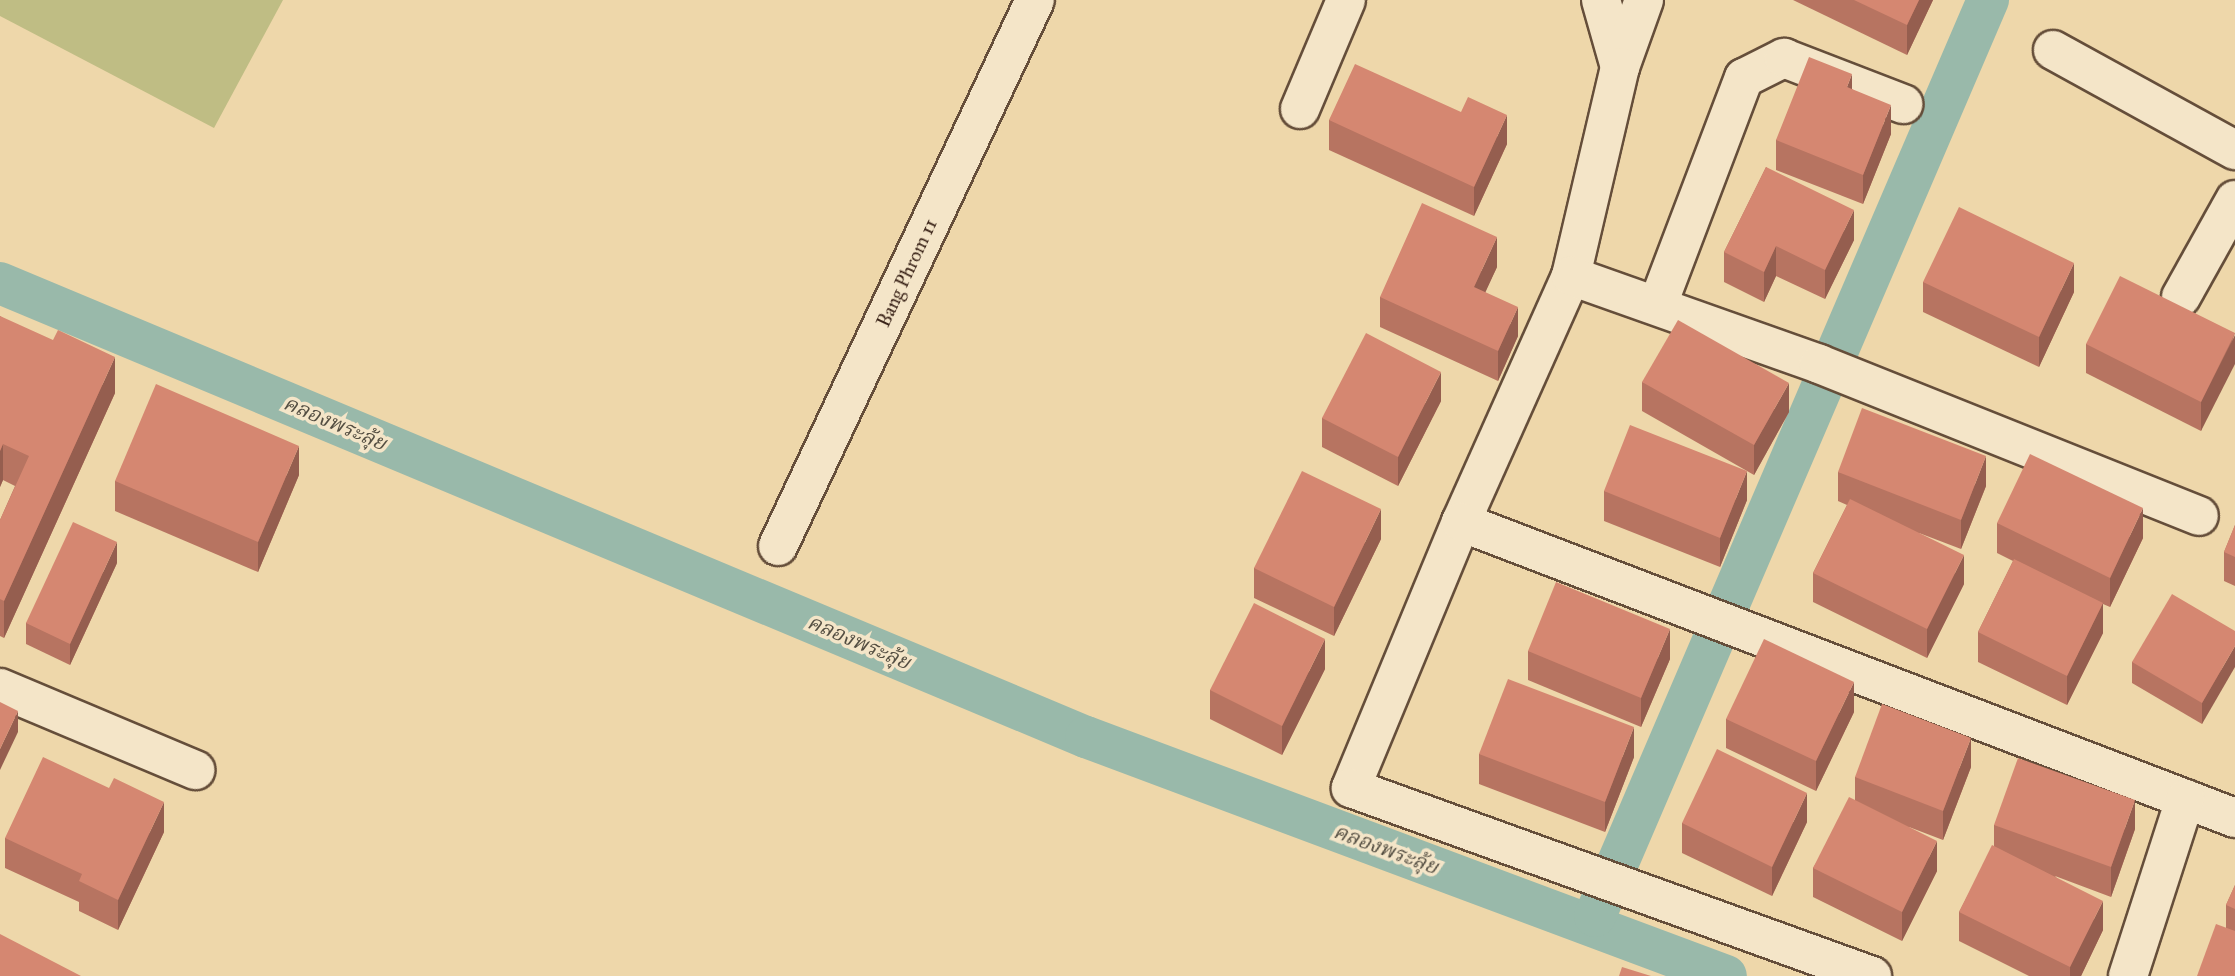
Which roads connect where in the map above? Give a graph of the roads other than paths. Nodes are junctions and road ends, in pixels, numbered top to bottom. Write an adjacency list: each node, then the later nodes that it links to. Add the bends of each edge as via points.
1 (1035, 0): 16 (street, Bang Phrom 11)
2 (1346, 0): 8 (street)
3 (1601, 0): 6 (street)
4 (1644, 0): 6 (street)
5 (2053, 50): 9 (street)
6 (1620, 67): 11 (street)
7 (1903, 104): 13 (street, via 1784,58 1744,78)
8 (1300, 109)
9 (2235, 150)
10 (2235, 200): 12 (street)
11 (1571, 276): 13 (street); 15 (street)
12 (2181, 297)
13 (1658, 304): 14 (street)
14 (2199, 516)
15 (1461, 522): 19 (street); 21 (street, via 1351,788)
16 (778, 546)
17 (0, 688): 18 (street)
18 (195, 770)
19 (2185, 799): 20 (street); 22 (street)
20 (2235, 818)
21 (1872, 976)
22 (2128, 976)

